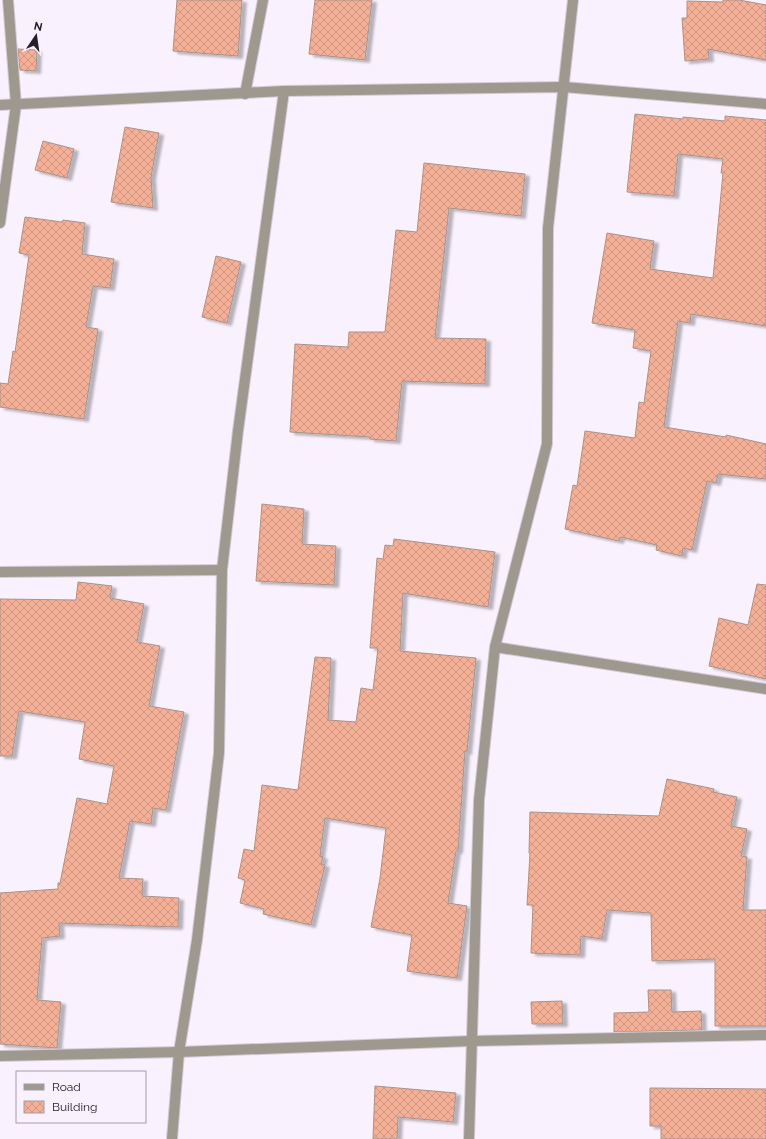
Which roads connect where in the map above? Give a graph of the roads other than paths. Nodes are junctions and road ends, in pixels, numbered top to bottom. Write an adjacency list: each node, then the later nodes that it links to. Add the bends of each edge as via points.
1 (8, 0): 9 (street)
2 (263, 0): 6 (street)
3 (573, 0): 4 (street)
4 (564, 87): 5 (street); 7 (street); 13 (street, via 548,228 547,444)
5 (284, 91): 6 (street); 11 (street, via 239,423)
6 (245, 94): 9 (street)
7 (766, 104)
8 (0, 105): 9 (street)
9 (16, 105): 10 (street)
10 (0, 223)
11 (222, 570): 12 (street); 17 (street, via 219,753 197,940)
12 (0, 572)
13 (495, 647): 14 (street); 16 (street, via 479,800)
14 (766, 689)
15 (766, 1035): 16 (street)
16 (471, 1041): 17 (street); 20 (street)
17 (179, 1052): 18 (street); 19 (street)
18 (0, 1056)
19 (172, 1139)
20 (469, 1139)

